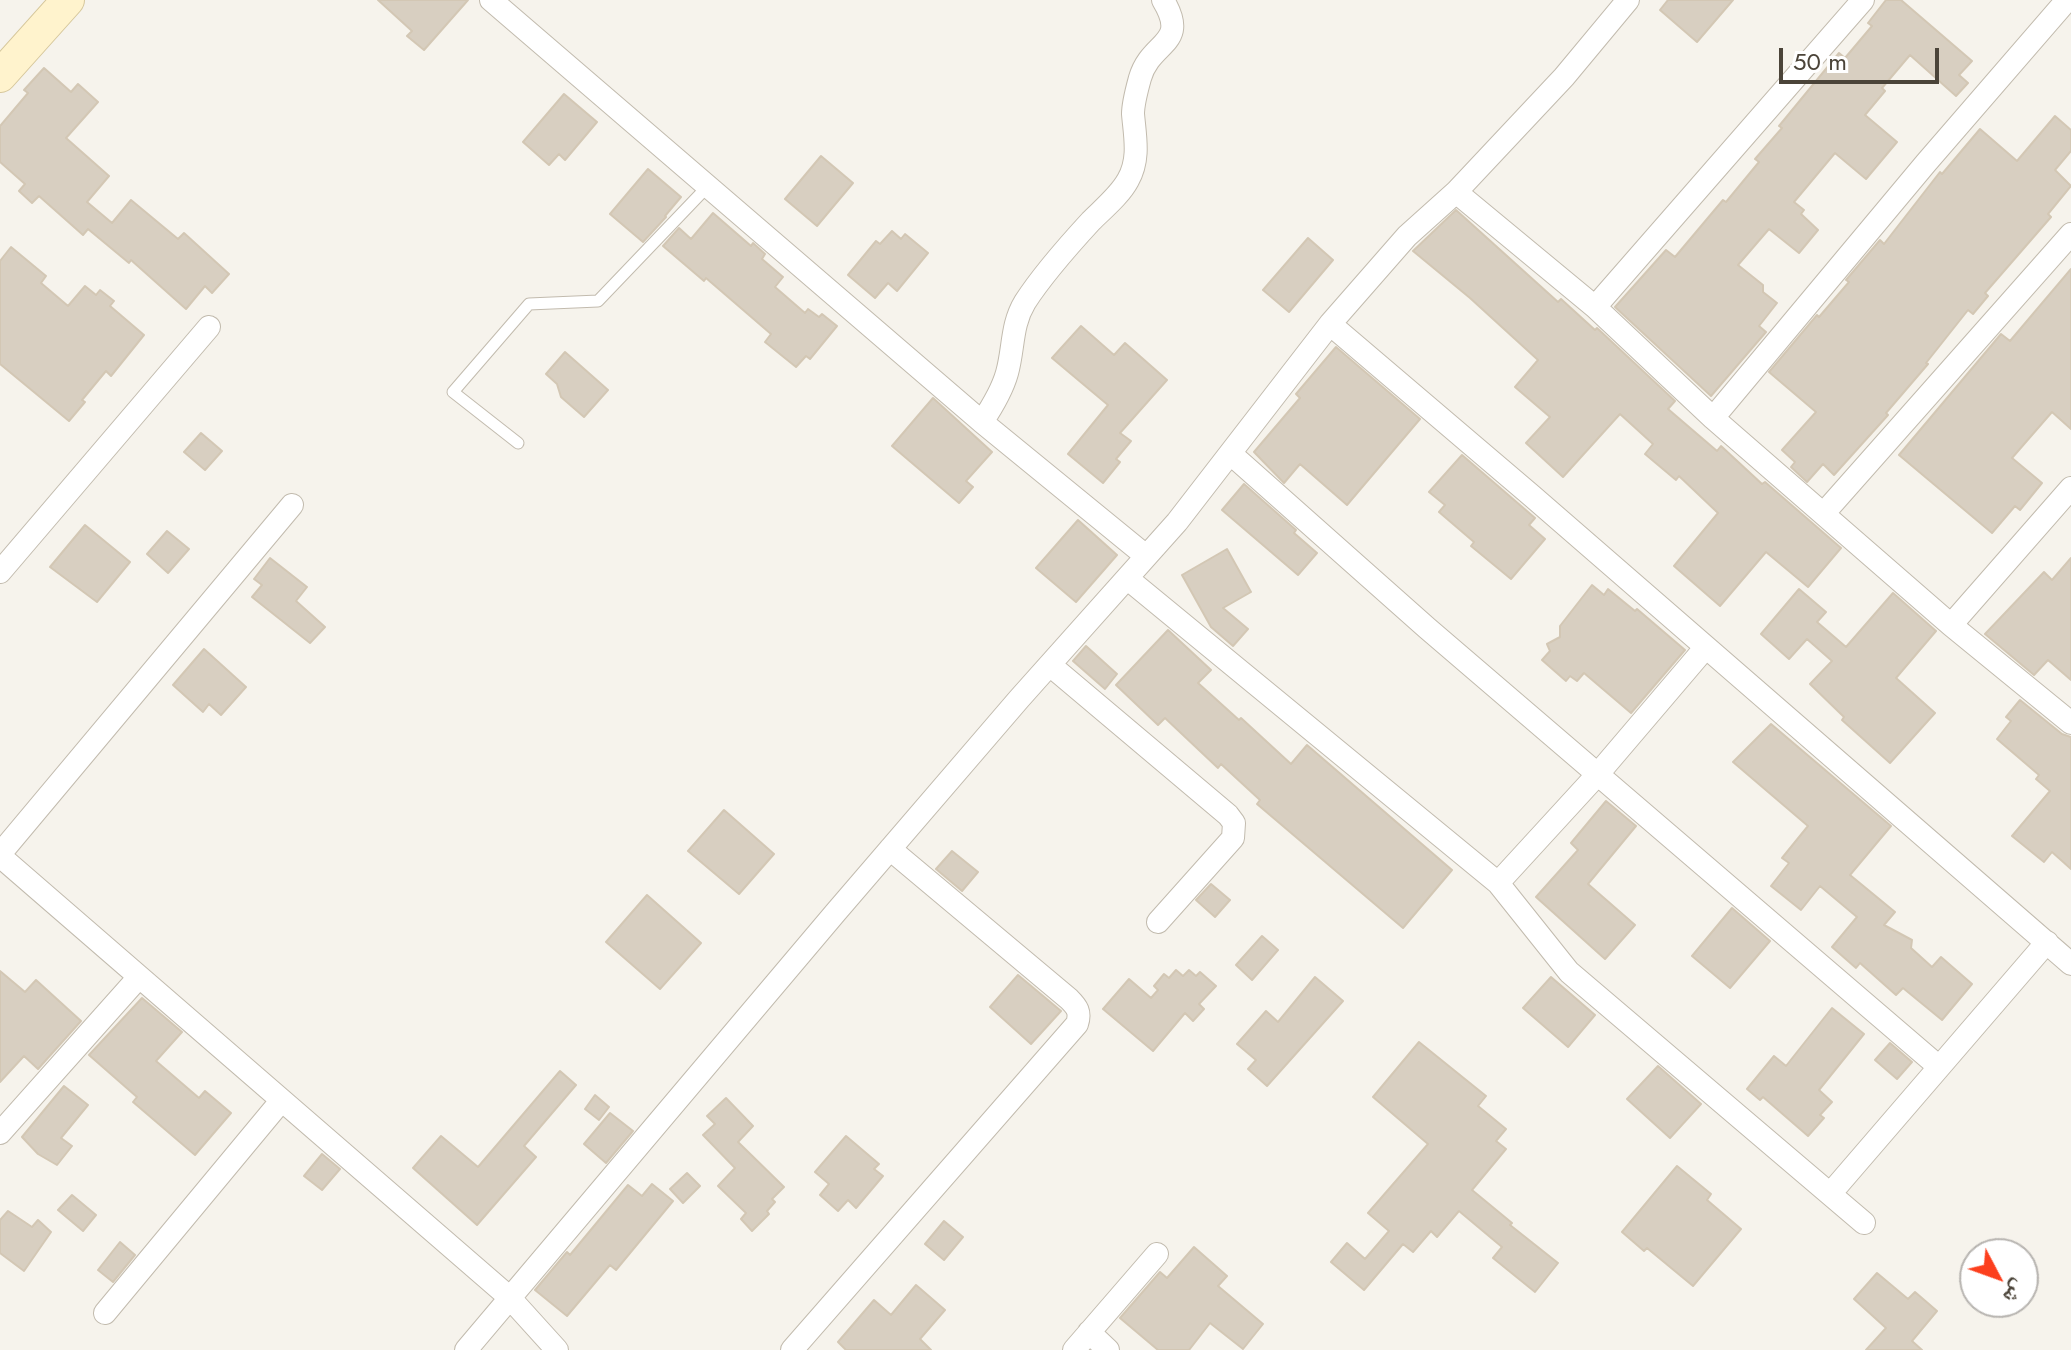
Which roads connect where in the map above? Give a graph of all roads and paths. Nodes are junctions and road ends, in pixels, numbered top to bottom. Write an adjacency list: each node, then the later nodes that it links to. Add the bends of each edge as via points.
1 (68, 0): 7 (main road)
2 (491, 0): 8 (street)
3 (1163, 0): 15 (street, via 1175,26 1141,75 1133,110 1136,155 1129,180 1025,302 1014,324 1007,373)
4 (1628, 0): 9 (street)
5 (1863, 0): 11 (street)
6 (2067, 0): 14 (street)
7 (0, 76)
8 (708, 185): 15 (street); 16 (lane, via 598,301 529,304 453,392)
9 (1456, 192): 11 (street); 12 (street, via 1407,236)
10 (2071, 234): 20 (street)
11 (1595, 307): 14 (street)
12 (1330, 324): 17 (street); 25 (street)
13 (209, 327): 22 (street)
14 (1713, 418): 20 (street)
15 (982, 422): 21 (street)
16 (518, 443)
17 (1231, 454): 21 (street); 28 (street)
18 (2071, 488): 24 (street)
19 (292, 505): 30 (street)
20 (1824, 513): 24 (street)
21 (1146, 556): 23 (street)
22 (0, 572)
23 (1128, 579): 26 (street); 31 (street)
24 (1951, 625): 27 (street)
25 (1706, 647): 28 (street); 33 (street)
26 (1050, 665): 29 (street); 32 (street, via 1234,823 1233,838)
27 (2071, 723)
28 (1597, 775): 31 (street); 36 (street)
29 (890, 849): 42 (street); 47 (street, via 1069,999 1080,1016)
30 (0, 855): 35 (street)
31 (1498, 883): 39 (street, via 1569,972)
32 (1158, 922)
33 (2047, 942): 34 (street); 36 (street)
34 (2071, 964)
35 (139, 977): 37 (street); 38 (street)
36 (1938, 1066): 39 (street)
37 (281, 1101): 42 (street); 43 (street)
38 (0, 1133)
39 (1830, 1194): 40 (street)
40 (1864, 1223)
41 (1157, 1254): 44 (street)
42 (509, 1297): 45 (street); 46 (street)
43 (105, 1313)
44 (1089, 1332): 48 (street); 49 (street)
45 (466, 1350)
46 (557, 1350)
47 (792, 1350)
48 (1074, 1350)
49 (1108, 1350)

